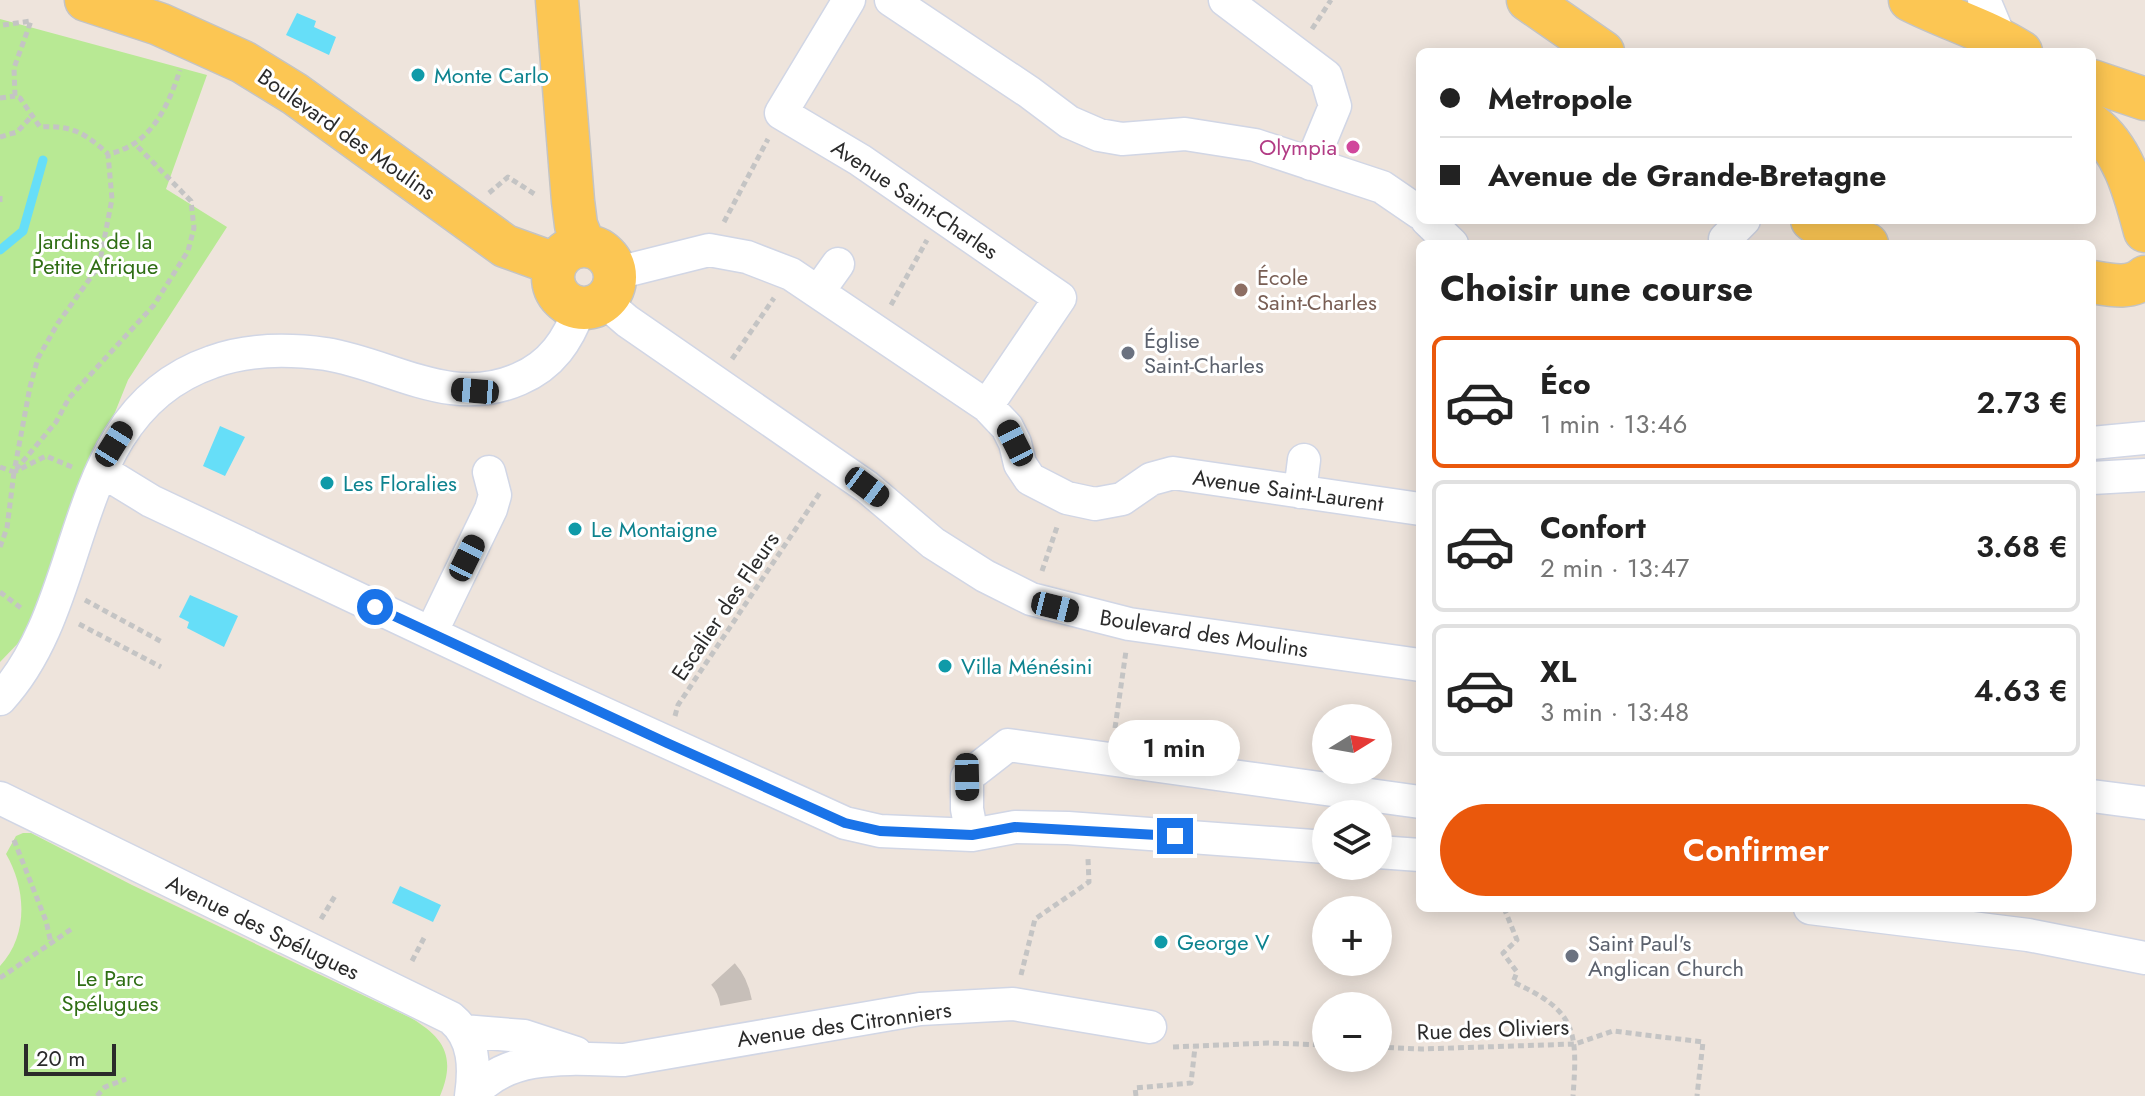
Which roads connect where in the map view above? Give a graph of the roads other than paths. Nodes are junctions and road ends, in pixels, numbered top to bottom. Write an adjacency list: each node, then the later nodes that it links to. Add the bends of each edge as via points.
1 (86, 0): 22 (main road, Boulevard des Moulins, via 133,14 243,62 505,246)
2 (557, 0): 22 (main road, via 573,201)
3 (849, 0): 26 (street, Avenue Saint-Charles, via 781,113 860,160 1060,298)
4 (891, 0): 14 (street, via 1069,122 1099,135 1207,136)
5 (1225, 0): 14 (street, via 1326,76 1335,106)
6 (1528, 0): 10 (main road)
7 (1910, 0): 9 (main road)
8 (1984, 0): 9 (street)
9 (2011, 45)
10 (1597, 48)
11 (2096, 82): 12 (main road)
12 (2145, 99)
13 (2096, 128): 18 (main road, via 2115,149)
14 (1311, 164): 15 (street, via 1382,187)
15 (1416, 210)
16 (1431, 224): 19 (street)
17 (1818, 224): 20 (main road)
18 (2145, 231)
19 (1448, 240)
20 (1856, 240)
21 (838, 264): 25 (street)
22 (588, 278): 25 (street, via 709,250 747,257 791,274); 30 (street, via 571,332 555,355 533,373 501,387 445,388 328,355 248,353 184,372 134,413 114,444); 37 (street, Boulevard des Moulins, via 627,321 867,487 933,543 1031,599 1129,624)
23 (2142, 280): 24 (main road, via 2116,287)
24 (2096, 283)
25 (818, 292): 34 (street, Avenue Saint-Laurent, via 987,406 1007,427 1030,479 1063,510 1122,499 1151,479 1173,473)
26 (995, 394)
27 (2145, 438): 28 (street)
28 (2096, 443)
29 (1304, 460): 34 (street)
30 (87, 469): 36 (street); 38 (street, via 40,640)
31 (489, 472): 36 (street, via 495,495 491,509)
32 (2145, 475): 33 (street)
33 (2096, 478)
34 (1300, 492): 35 (street, Avenue Saint-Laurent)
35 (1416, 508)
36 (431, 633): 43 (street, via 845,823 880,831)
37 (1416, 664)
38 (0, 699)
39 (2096, 797): 42 (street)
40 (0, 798): 50 (street, Avenue des Spélugues, via 451,1018)
41 (1416, 801): 43 (street, via 1008,745 967,777)
42 (2145, 803)
43 (972, 835): 44 (street, via 1015,827 1068,828)
44 (1312, 846)
45 (1392, 853): 46 (street)
46 (1416, 855)
47 (1842, 912): 48 (street, via 2028,935)
48 (2145, 958)
49 (1150, 1027): 51 (street, Avenue des Citronniers, via 1013,1004 739,1027 624,1060)
50 (463, 1031): 51 (street, Avenue des Citronniers, via 524,1036); 52 (street, via 472,1054)
51 (586, 1057): 52 (street, Avenue des Citronniers, via 521,1064 481,1085)
52 (472, 1096)

